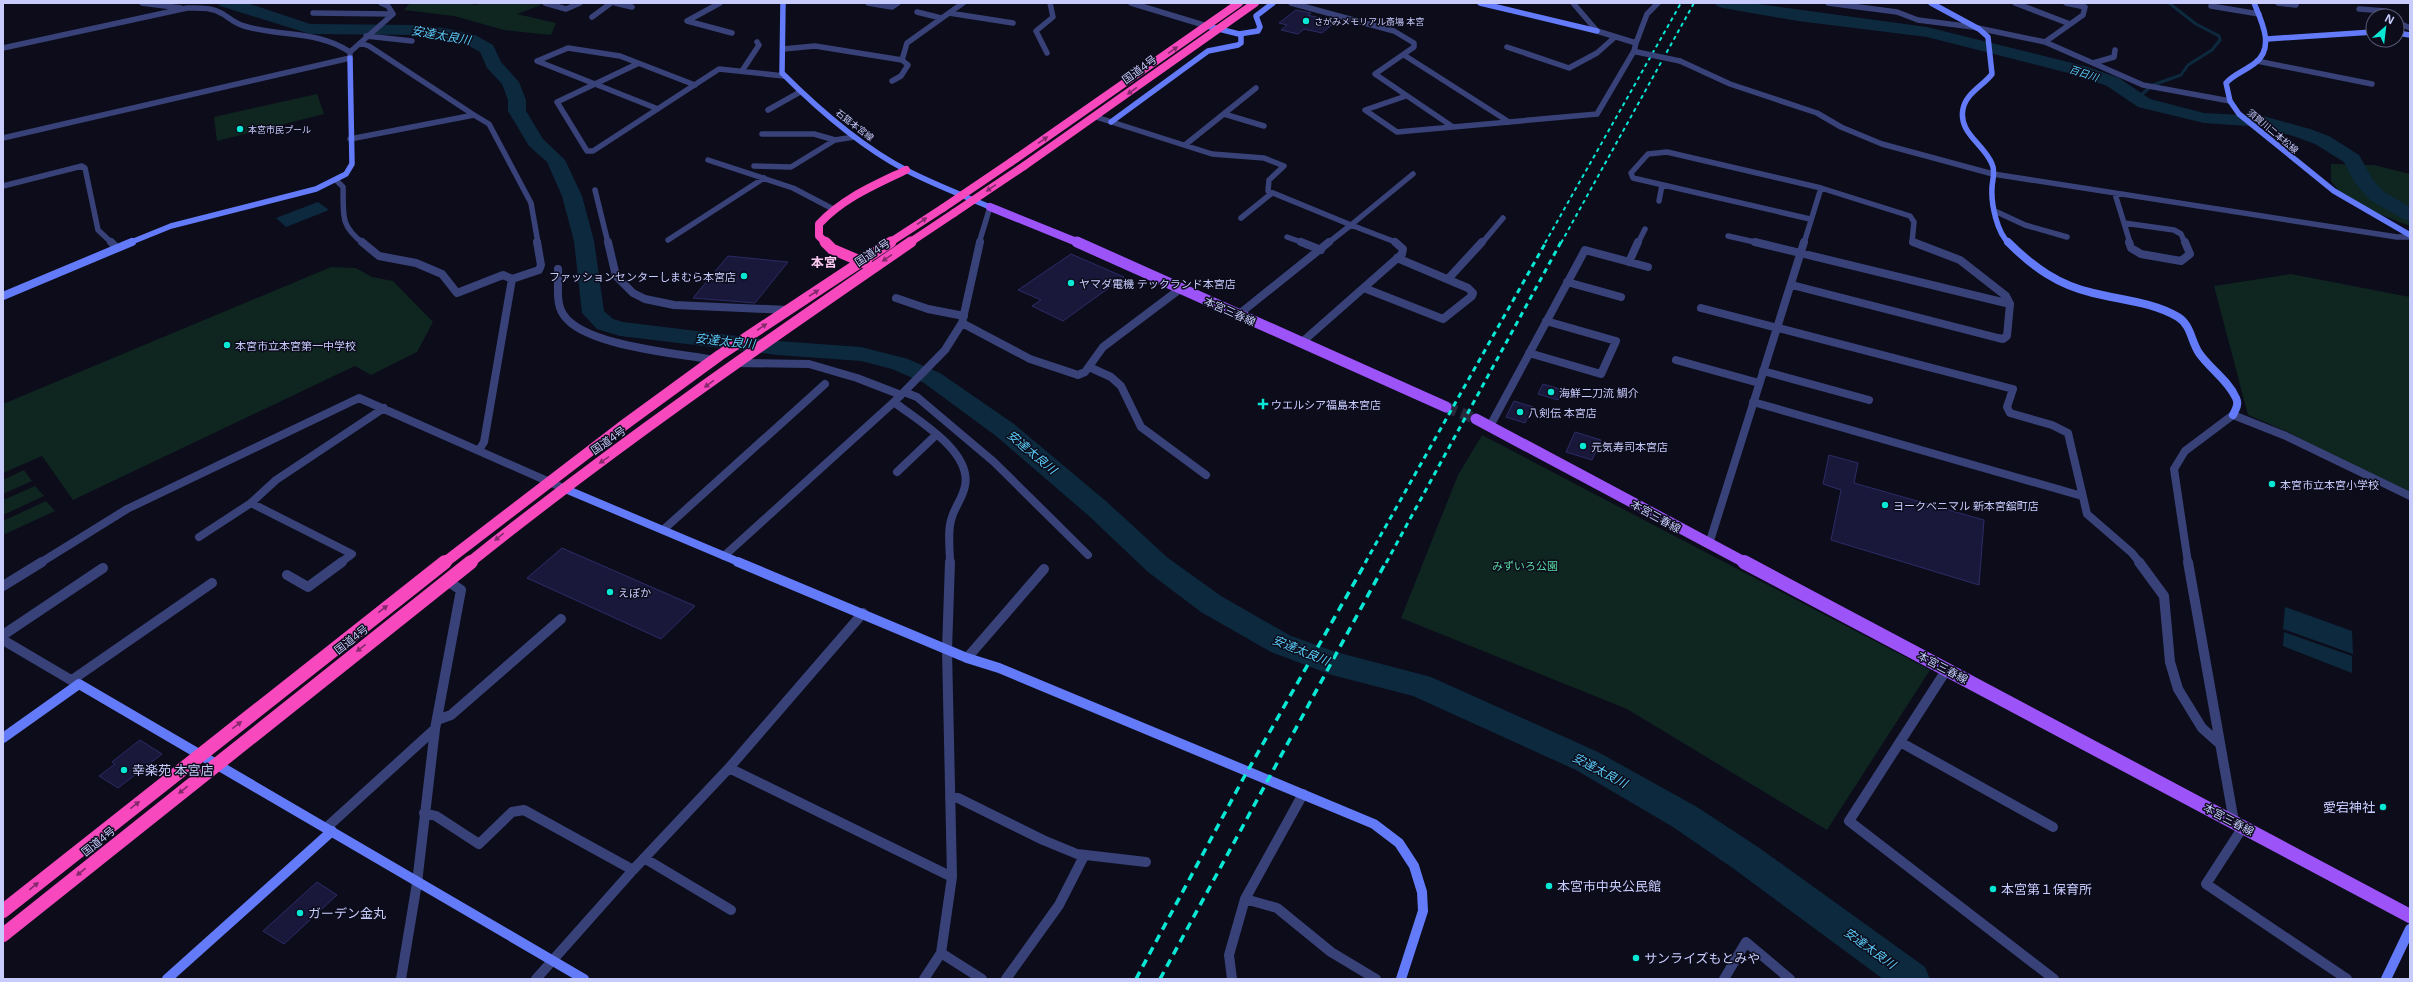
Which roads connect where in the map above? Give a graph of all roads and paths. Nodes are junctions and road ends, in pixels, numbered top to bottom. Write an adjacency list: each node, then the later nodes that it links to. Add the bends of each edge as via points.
1 (142, 3): 30 (street)
2 (381, 3): 36 (street, via 388,6)
3 (545, 3): 4 (street, via 566,9)
4 (580, 3)
5 (611, 3): 38 (street)
6 (615, 3): 29 (street)
7 (720, 3): 46 (street, via 687,21)
8 (783, 3): 59 (street)
9 (868, 3): 10 (street, via 892,7)
10 (898, 3)
11 (963, 3): 35 (street)
12 (1050, 3): 62 (street, via 1054,17 1036,31)
13 (1131, 3): 42 (street)
14 (1239, 3): 42 (highway, 国道4号)
15 (1255, 3): 44 (highway, 国道4号)
16 (1273, 3): 49 (street, via 1256,16 1260,27 1258,31)
17 (1291, 3): 64 (street, via 1394,31 1414,43 1414,47)
18 (1480, 3): 45 (street)
19 (1573, 3): 45 (street)
20 (1658, 3): 56 (street, via 1647,14)
21 (1828, 3): 43 (street, via 1897,12 1930,22)
22 (1931, 3): 43 (street)
23 (2015, 3): 41 (street)
24 (2066, 3): 41 (street, via 2085,7 2083,15)
25 (2254, 3): 37 (street)
26 (2278, 3): 27 (street)
27 (2296, 5)
28 (2211, 6): 37 (street)
29 (632, 7)
30 (187, 8): 57 (street); 63 (street, via 213,9 245,26 315,37)
31 (2359, 9): 32 (street)
32 (2365, 9)
33 (916, 12): 39 (street)
34 (313, 13): 36 (street)
35 (949, 13): 39 (street); 40 (street)
36 (393, 14): 48 (street)
37 (2259, 14): 51 (street)
38 (592, 17)
39 (941, 18): 65 (street, via 907,43)
40 (1013, 23)
41 (2070, 24): 54 (street)
42 (1207, 26): 44 (street); 126 (highway, 国道4号, one-way to 42, bridge)
43 (1973, 27): 54 (street); 98 (street, via 1985,34 1989,42 1992,74 1969,94 1963,108 1962,120 1965,129 1992,163)
44 (1218, 29): 49 (street); 83 (highway, 国道4号, one-way to 83)
45 (1598, 31): 50 (street)
46 (732, 33)
47 (2365, 33): 51 (street)
48 (367, 36): 52 (street); 55 (street)
49 (1240, 36): 84 (street, via 1241,43 1208,52)
50 (1615, 37): 56 (street); 58 (street, via 1596,53 1569,68)
51 (2267, 39): 66 (street, via 2262,55)
52 (412, 41)
53 (757, 42): 69 (street, via 759,45)
54 (2045, 42): 67 (street)
55 (360, 43): 63 (street); 82 (street, via 369,46)
56 (1636, 43): 61 (street)
57 (3, 48)
58 (1507, 48)
59 (784, 49): 65 (street, via 815,46); 70 (street)
60 (2115, 50): 67 (street, via 2114,57)
61 (1636, 52): 85 (street, via 1597,114); 98 (street, bridge, via 1680,61 1730,84 1817,113 1841,127 1882,144)
62 (1047, 53)
63 (350, 55): 90 (street); 91 (street)
64 (1404, 55): 77 (street, via 1375,74); 85 (street)
65 (902, 60): 71 (street, via 908,65 901,76)
66 (2257, 61): 73 (street); 78 (street, 須賀川二本松線, via 2226,83)
67 (2093, 63): 78 (street, via 2157,89)
68 (637, 64): 72 (street); 72 (street, via 620,56 568,48 537,61); 74 (street)
69 (742, 71): 70 (street); 74 (street, via 719,69)
70 (784, 76): 76 (street, 石筵本宮線)
71 (892, 81)
72 (594, 84): 79 (street); 79 (street, via 557,102 587,151 594,151)
73 (2372, 84)
74 (695, 85): 79 (street)
75 (1256, 88): 81 (street)
76 (800, 92): 80 (street); 89 (street, 石筵本宮線)
77 (1406, 96): 87 (street); 87 (street, via 1365,110 1397,132)
78 (2230, 101): 118 (street, 須賀川二本松線, via 2250,124 2334,191)
79 (658, 109)
80 (768, 110)
81 (1224, 114): 86 (street); 93 (street)
82 (474, 115): 91 (street); 131 (street, via 489,124 531,203 541,266 539,270)
83 (1096, 117): 84 (street); 128 (highway, 国道4号, one-way to 128, bridge)
84 (1111, 122): 93 (street)
85 (1509, 122): 87 (street)
86 (1264, 126)
87 (1453, 127)
88 (762, 134): 92 (street, via 814,134)
89 (854, 137): 92 (street); 96 (street, 石筵本宮線)
90 (3, 138)
91 (350, 139): 100 (street, via 352,164 346,174)
92 (835, 140): 95 (street, via 791,166)
93 (1185, 145): 105 (street, via 1212,154 1250,156 1276,161 1284,166 1266,186)
94 (708, 160): 99 (street)
95 (754, 166)
96 (906, 170): 108 (street, 石筵本宮線); 109 (highway)
97 (1413, 174): 115 (street)
98 (1993, 174): 106 (street); 110 (street, via 1992,192)
99 (764, 178): 109 (street, via 793,188); 121 (street)
100 (336, 180): 122 (street, via 316,189 171,226); 131 (street, via 342,188 348,231 373,254 416,263 442,274 457,293 503,275)
101 (1662, 185): 103 (street, via 1630,176 1648,154 1667,152); 107 (street); 113 (street)
102 (3, 186): 122 (street, via 82,166 85,168 98,230)
103 (1821, 188): 113 (street); 140 (street, via 1910,216 1914,222 1912,242 1958,258 2006,296)
104 (594, 190): 142 (street, via 616,276 633,293 658,303)
105 (1272, 193): 111 (street); 115 (street)
106 (2115, 194): 114 (street); 118 (street, via 2397,237)
107 (1659, 200)
108 (990, 206): 136 (main road, 本宮三春線); 144 (street, via 977,251)
109 (835, 210): 126 (highway, via 819,224 819,236 832,249)
110 (1997, 212): 120 (street, via 2010,216 2026,226); 162 (street, via 2002,235 2006,241 2056,281 2163,311 2182,320 2189,328 2197,350 2204,360 2236,396 2238,406)
111 (1241, 218)
112 (1502, 218): 132 (street, via 1466,262)
113 (1810, 219): 124 (street)
114 (2123, 223): 114 (street, via 2131,248 2141,254 2181,261 2190,254 2181,234 2174,230)
115 (1351, 225): 123 (street); 125 (street, via 1399,244 1403,251)
116 (1645, 229): 127 (street)
117 (1728, 236): 124 (street)
118 (2410, 236)
119 (1287, 237): 123 (street)
120 (2067, 238)
121 (668, 240)
122 (117, 248): 137 (street)
123 (1321, 250): 143 (street)
124 (1801, 254): 134 (street); 140 (street)
125 (1397, 258): 132 (street); 135 (street)
126 (861, 262): 128 (highway); 142 (highway, 国道4号, one-way to 126)
127 (1630, 262): 129 (street); 133 (street, via 1585,250)
128 (873, 267): 151 (highway, 国道4号)
129 (1648, 267)
130 (558, 269): 149 (street, via 559,306 563,314 577,327 600,338)
131 (512, 279): 166 (street, via 484,442)
132 (1448, 279): 135 (street, via 1473,293 1443,319)
133 (1567, 282): 138 (street); 145 (street)
134 (1792, 285): 140 (street, via 2003,339 2007,336); 146 (street)
135 (1364, 288): 147 (street)
136 (1180, 290): 143 (main road, 本宮三春線); 152 (street, via 1103,347)
137 (3, 296)
138 (1621, 297)
139 (896, 298): 144 (street)
140 (2010, 304)
141 (1701, 308): 146 (street)
142 (785, 312): 149 (highway, 国道4号, one-way to 142)
143 (1238, 315): 147 (main road, 本宮三春線)
144 (963, 320): 152 (street, via 1014,352 1054,368 1078,376); 156 (street, via 945,350)
145 (1546, 321): 148 (street); 148 (street, via 1616,341 1601,374)
146 (1778, 327): 153 (street); 171 (street, via 2013,389 2007,407 2010,412 2052,425 2068,433)
147 (1301, 343): 160 (main road, 本宮三春線)
148 (1529, 353): 164 (street)
149 (717, 358): 169 (highway, 国道4号)
150 (1676, 360): 154 (street)
151 (739, 362): 156 (street, via 808,364); 170 (highway, 国道4号, one-way to 170)
152 (1089, 367): 168 (street, via 1118,383 1123,389 1133,417 1141,427)
153 (1763, 370): 154 (street); 157 (street)
154 (1758, 383): 159 (street)
155 (825, 384): 174 (street)
156 (904, 392): 158 (street); 177 (street, via 917,397 994,462)
157 (1869, 400)
158 (894, 402): 165 (street); 178 (street)
159 (1753, 402): 171 (street); 176 (street)
160 (1446, 407)
161 (384, 408): 166 (street); 173 (street, via 276,480); 184 (street, via 359,398 127,509)
162 (2232, 414): 172 (street, via 2286,436); 196 (street, via 2185,451 2174,469)
163 (1476, 419): 164 (main road, 本宮三春線)
164 (1490, 426): 176 (main road, 本宮三春線)
165 (936, 435): 167 (street); 189 (street, via 960,458 965,486 951,519)
166 (479, 450): 169 (street)
167 (897, 472)
168 (1206, 475)
169 (549, 483): 170 (street); 197 (highway, 国道4号, one-way to 169)
170 (563, 488): 174 (street); 182 (highway, 国道4号, one-way to 182)
171 (2082, 496): 196 (street, via 2087,514 2092,521 2132,553 2164,596 2170,662 2178,689 2202,728)
172 (2410, 496)
173 (251, 503): 175 (street); 181 (street, via 352,554 308,586)
174 (663, 530): 178 (street)
175 (199, 537)
176 (1709, 544): 191 (main road, 本宮三春線)
177 (1088, 555)
178 (724, 556): 185 (street)
179 (103, 568): 187 (street)
180 (1044, 569): 190 (street)
181 (286, 575)
182 (446, 580): 193 (street, via 462,590); 198 (highway, 国道4号, one-way to 198)
183 (212, 582): 192 (street)
184 (3, 586)
185 (863, 613): 189 (street); 199 (street)
186 (561, 619): 193 (street, via 451,715)
187 (3, 635)
188 (3, 640): 192 (street)
189 (948, 650): 190 (street); 201 (street)
190 (967, 658): 200 (street, via 998,668)
191 (1947, 669): 195 (street); 203 (main road, 本宮三春線)
192 (75, 682): 194 (street); 197 (street)
193 (437, 722): 202 (street); 205 (street)
194 (3, 738)
195 (1900, 742): 204 (street); 232 (street, via 1849,821)
196 (2220, 744): 203 (street)
197 (200, 754): 198 (street); 214 (highway, 国道4号, one-way to 197)
198 (216, 764): 205 (street); 217 (highway, 国道4号, one-way to 217)
199 (729, 768): 207 (street); 210 (street)
200 (1303, 794): 212 (street); 229 (street, via 1374,824 1400,843 1414,866 1422,892 1423,912)
201 (950, 797): 206 (street, via 958,798 1043,840); 210 (street)
202 (424, 813): 209 (street, via 436,816 479,844 512,812 524,810); 211 (street)
203 (2239, 824): 215 (main road, 本宮三春線); 233 (street, via 2206,884)
204 (2053, 828)
205 (329, 830): 211 (street); 220 (street)
206 (1084, 856): 208 (street); 226 (street, via 1041,934)
207 (644, 858): 209 (street); 213 (street)
208 (1146, 862)
209 (633, 870): 219 (street)
210 (952, 877): 218 (street)
211 (417, 883): 219 (street); 221 (street)
212 (1245, 899): 227 (street, via 1229,955); 228 (street, via 1277,908 1331,952)
213 (731, 910)
214 (3, 911)
215 (2410, 916)
216 (2410, 928): 234 (street)
217 (3, 935)
218 (942, 954): 224 (street); 225 (street)
219 (552, 960): 222 (street); 223 (street)
220 (167, 979)
221 (402, 979)
222 (536, 979)
223 (584, 979)
224 (924, 979)
225 (982, 979)
226 (1006, 979)
227 (1232, 979)
228 (1376, 979)
229 (1401, 979)
230 (1724, 979): 231 (street, via 1746,942)
231 (1790, 979)
232 (2054, 979)
233 (2347, 979)
234 (2386, 979)

